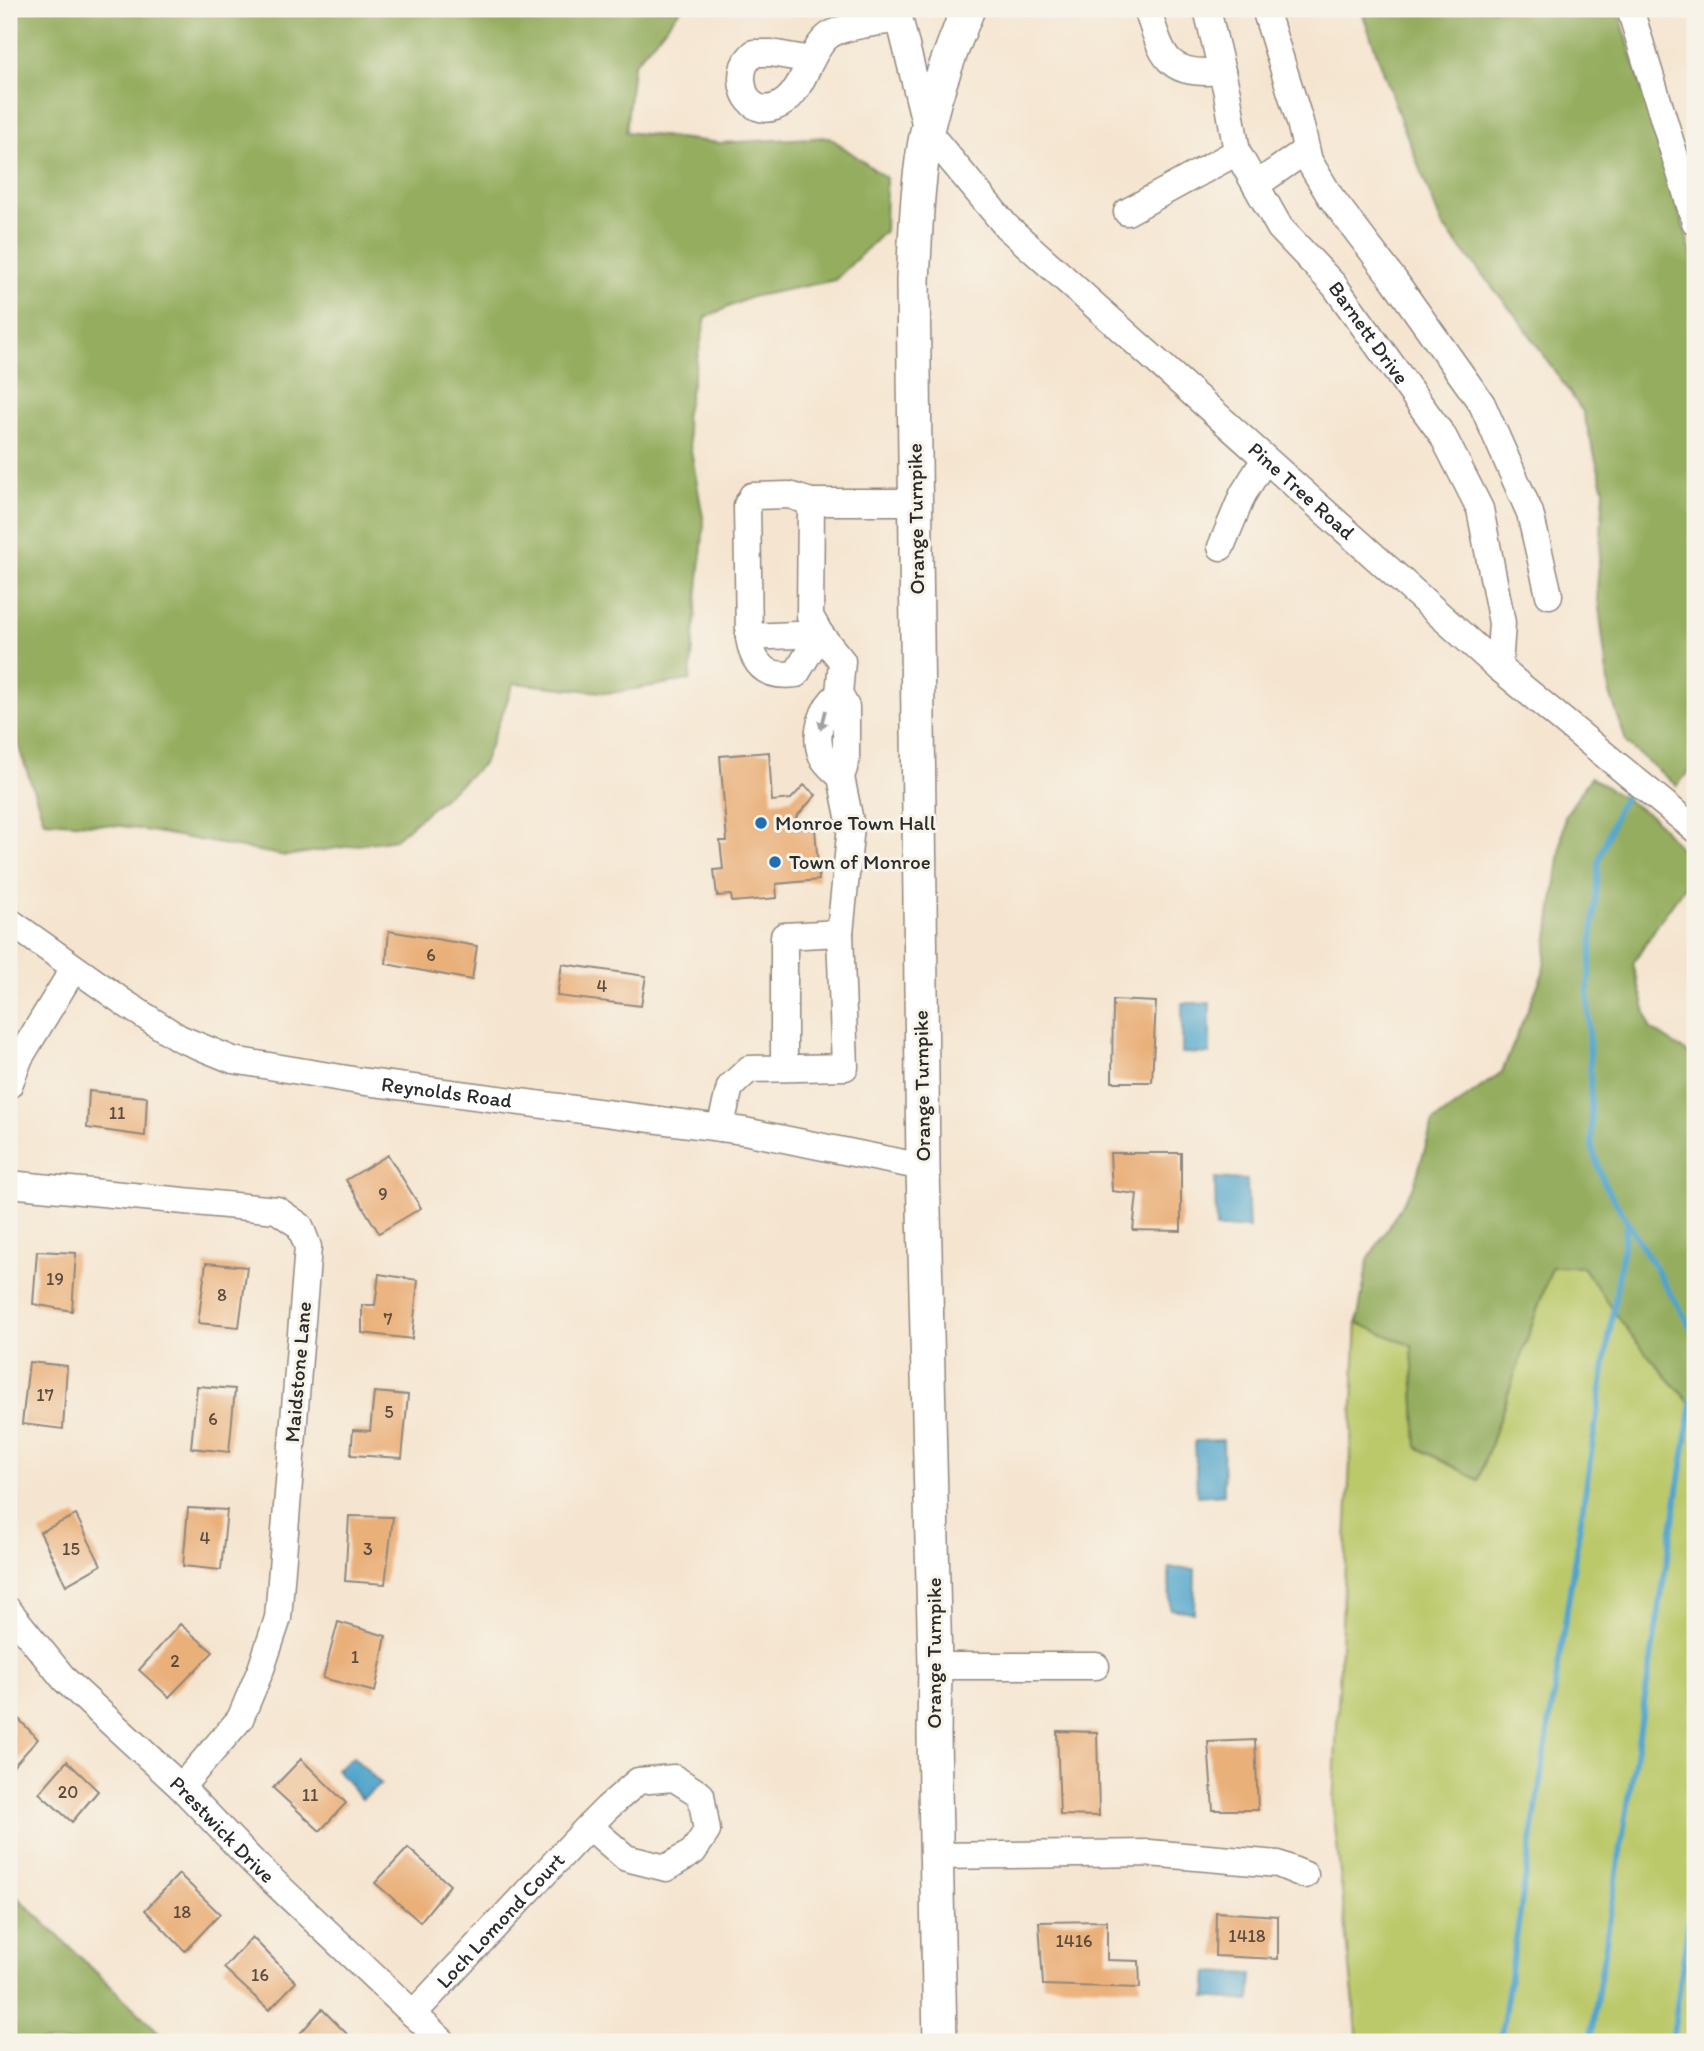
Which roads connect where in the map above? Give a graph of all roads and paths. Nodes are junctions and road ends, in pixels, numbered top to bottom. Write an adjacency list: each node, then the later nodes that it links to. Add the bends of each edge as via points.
1 (968, 9): 9 (main road, Orange Turnpike)
2 (1147, 9): 8 (street, via 1163,55 1180,68)
3 (1207, 9): 8 (street, Barnett Drive)
4 (1265, 9): 10 (street)
5 (1630, 9): 14 (street)
6 (898, 14): 7 (street, via 827,37); 9 (street)
7 (811, 60)
8 (1222, 71): 11 (street, Barnett Drive)
9 (927, 131): 16 (street, Pine Tree Road, via 1006,226); 19 (main road, Orange Turnpike, via 913,280)
10 (1306, 150): 12 (street); 15 (street, via 1330,196 1482,404)
11 (1237, 152): 12 (street, Barnett Drive); 13 (street)
12 (1256, 185): 17 (street, Barnett Drive, via 1280,228 1334,285 1443,436)
13 (1127, 212)
14 (1695, 222)
15 (1503, 453): 17 (street); 21 (street, via 1530,513)
16 (1265, 459): 20 (street); 24 (street, Pine Tree Road)
17 (1464, 475): 24 (street, Barnett Drive, via 1480,509 1502,622)
18 (811, 502): 19 (street); 22 (street, via 810,616); 23 (street, via 789,495 752,496 747,505)
19 (916, 502): 32 (main road, Orange Turnpike)
20 (1221, 547)
21 (1549, 595)
22 (820, 634): 23 (street); 23 (street, via 796,674 785,675 757,664); 27 (street, via 842,661 839,694 846,707 846,762 841,777 850,826)
23 (749, 637)
24 (1499, 668): 25 (street, Pine Tree Road)
25 (1695, 829)
26 (9, 921): 28 (street, Reynolds Road)
27 (840, 933): 29 (street, via 785,936); 29 (street, via 845,1067)
28 (74, 968): 30 (street, via 20,1057); 31 (street, Reynolds Road, via 179,1038 233,1060 359,1082)
29 (784, 1068): 31 (street, via 749,1069 730,1087)
30 (9, 1085)
31 (720, 1128): 32 (street, Reynolds Road)
32 (923, 1167): 35 (main road, Orange Turnpike)
33 (9, 1184): 37 (street, Maidstone Lane, via 277,1210 300,1226 308,1247 278,1618 240,1719)
34 (9, 1611): 37 (street, Prestwick Drive, via 65,1680)
35 (935, 1666): 36 (street); 39 (main road, Orange Turnpike)
36 (1096, 1666)
37 (181, 1787): 41 (street, Prestwick Drive)
38 (589, 1826): 41 (street, Loch Lomond Court)
39 (936, 1856): 40 (street, via 1149,1853 1278,1864); 43 (main road, Orange Turnpike)
40 (1305, 1875)
41 (413, 2014): 42 (street, Prestwick Drive)
42 (443, 2042)
43 (940, 2042)

